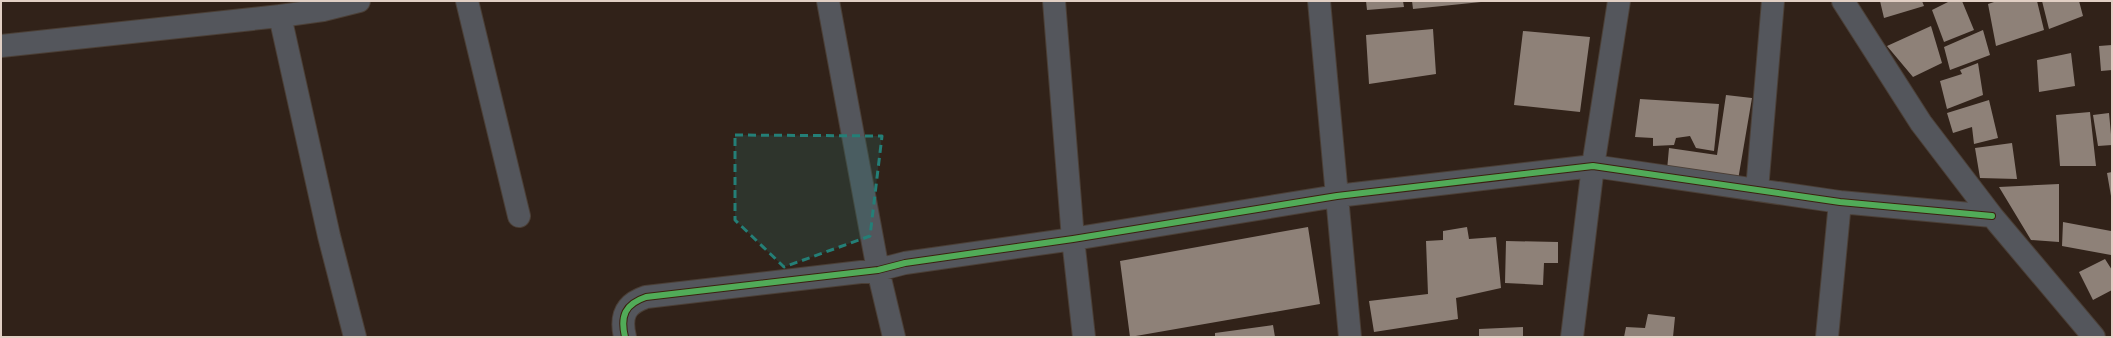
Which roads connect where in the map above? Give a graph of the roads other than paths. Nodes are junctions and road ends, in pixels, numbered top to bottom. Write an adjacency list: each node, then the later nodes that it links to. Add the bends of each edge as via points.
1 (359, 1): 9 (street, via 323,10)
2 (467, 1): 15 (street)
3 (828, 1): 18 (street)
4 (1054, 1): 17 (street)
5 (1319, 1): 13 (street)
6 (1619, 1): 11 (street)
7 (1773, 1): 12 (street)
8 (1843, 1): 16 (street, via 1921,123)
9 (280, 16): 10 (street); 19 (street, via 329,236)
10 (1, 46)
11 (1594, 166): 12 (street); 13 (street); 24 (street)
12 (1757, 190): 14 (street)
13 (1337, 196): 17 (street); 23 (street)
14 (1840, 202): 16 (street); 25 (street)
15 (519, 216)
16 (1992, 216): 26 (street)
17 (1073, 239): 18 (street, via 905,263); 22 (street)
18 (878, 270): 20 (street, via 646,297 629,304 624,316); 21 (street)
19 (355, 337)
20 (625, 337)
21 (894, 337)
22 (1084, 337)
23 (1350, 337)
24 (1572, 337)
25 (1827, 337)
26 (2094, 337)

